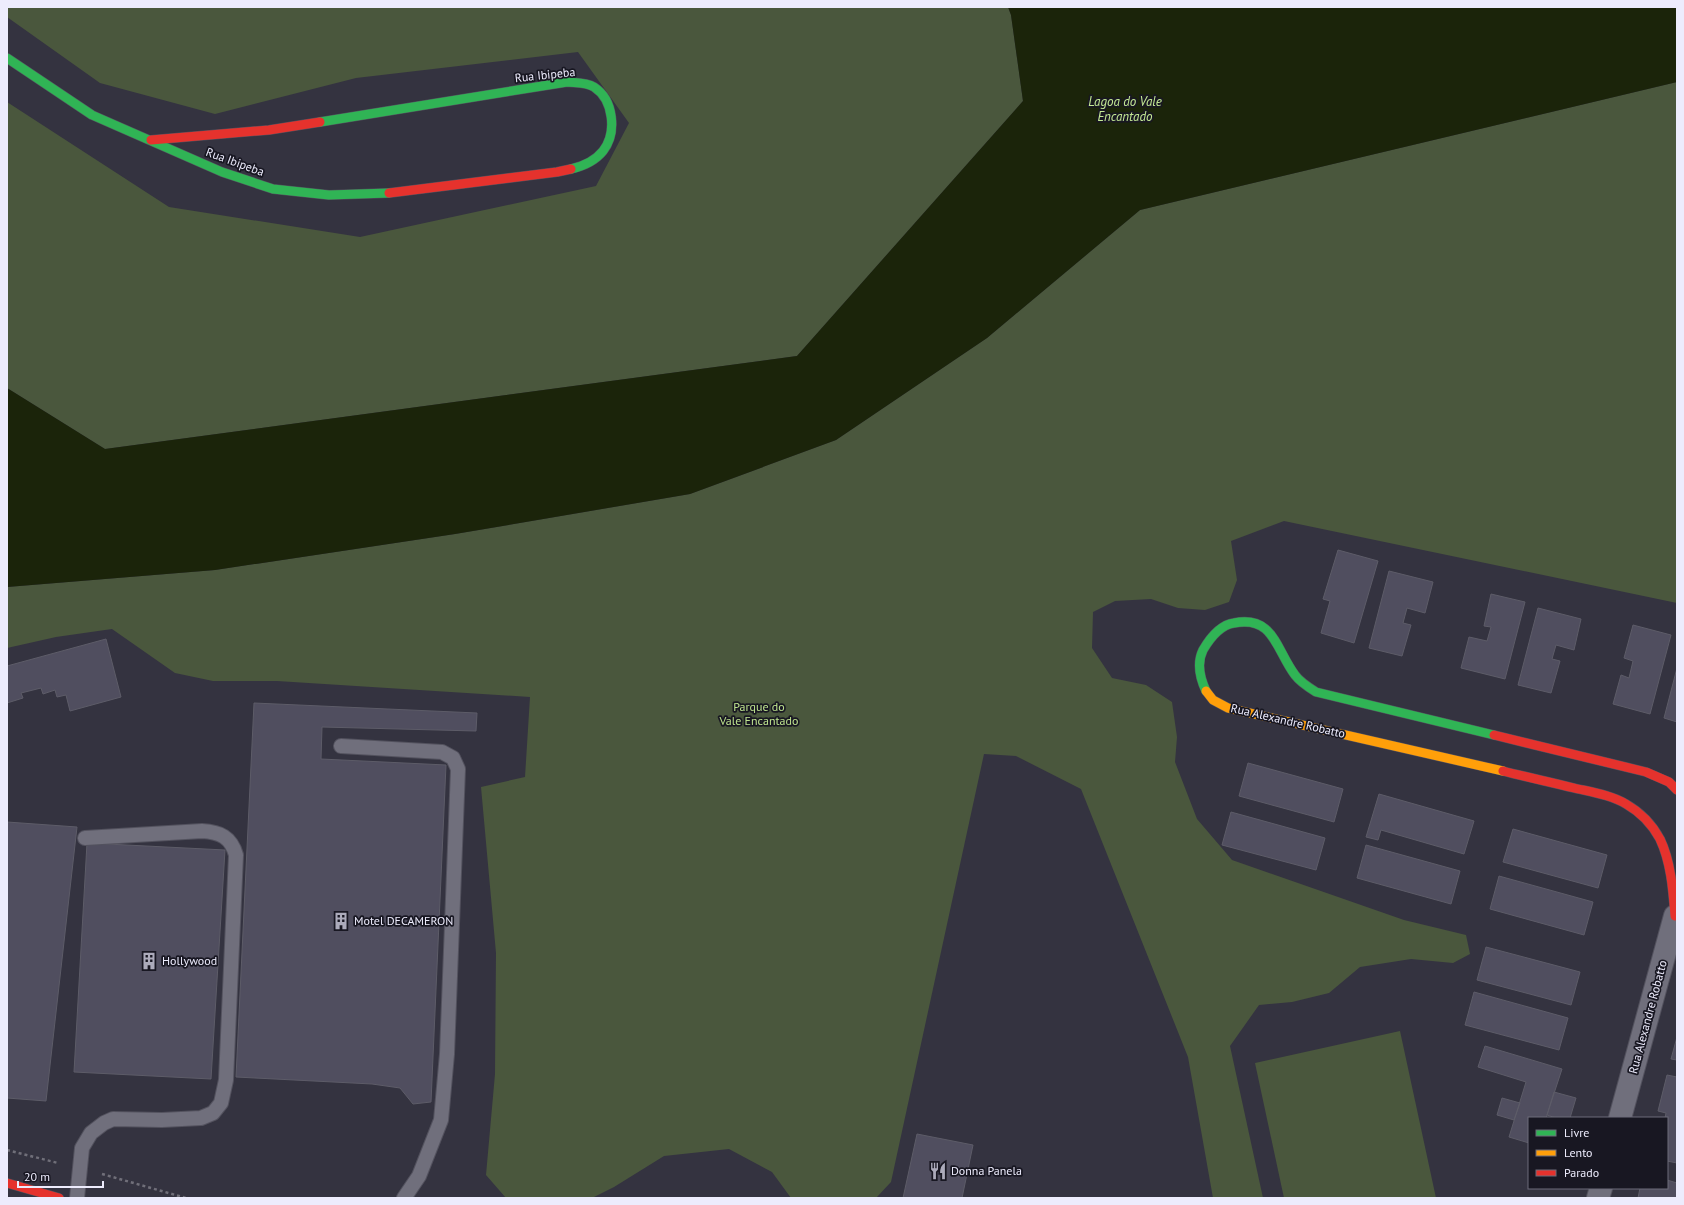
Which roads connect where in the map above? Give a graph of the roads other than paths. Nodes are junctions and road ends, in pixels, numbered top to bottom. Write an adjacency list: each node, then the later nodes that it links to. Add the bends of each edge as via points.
1 (7, 58): 2 (street, Rua Ibipeba, via 92,114)
2 (151, 140): 2 (street, Rua Ibipeba, via 222,172 273,188 345,195 393,192 580,167 598,157 609,143 613,127 606,99 596,88 584,83 567,82 269,130)
3 (341, 746): 13 (lane, via 442,752 453,758 458,769 448,1047 441,1120 419,1176)
4 (1677, 790): 6 (street, Rua Alexandre Robatto, via 1669,782 1646,772 1316,692 1295,676 1272,637 1261,624 1248,620 1232,622 1218,629 1208,640 1201,656 1199,671 1203,687 1213,701 1228,708 1601,794 1627,804 1645,817 1660,838 1670,868)
5 (84, 838): 12 (lane, via 215,832 226,838 236,855 226,1080 221,1103 213,1113 201,1118 113,1119 104,1123 91,1133 82,1148)
6 (1676, 914): 7 (street, Rua Alexandre Robatto)
7 (1620, 1117)
8 (7, 1183): 10 (street)
9 (7, 1190): 10 (street)
10 (37, 1191): 11 (street)
11 (59, 1198)
12 (77, 1198)
13 (404, 1198)

